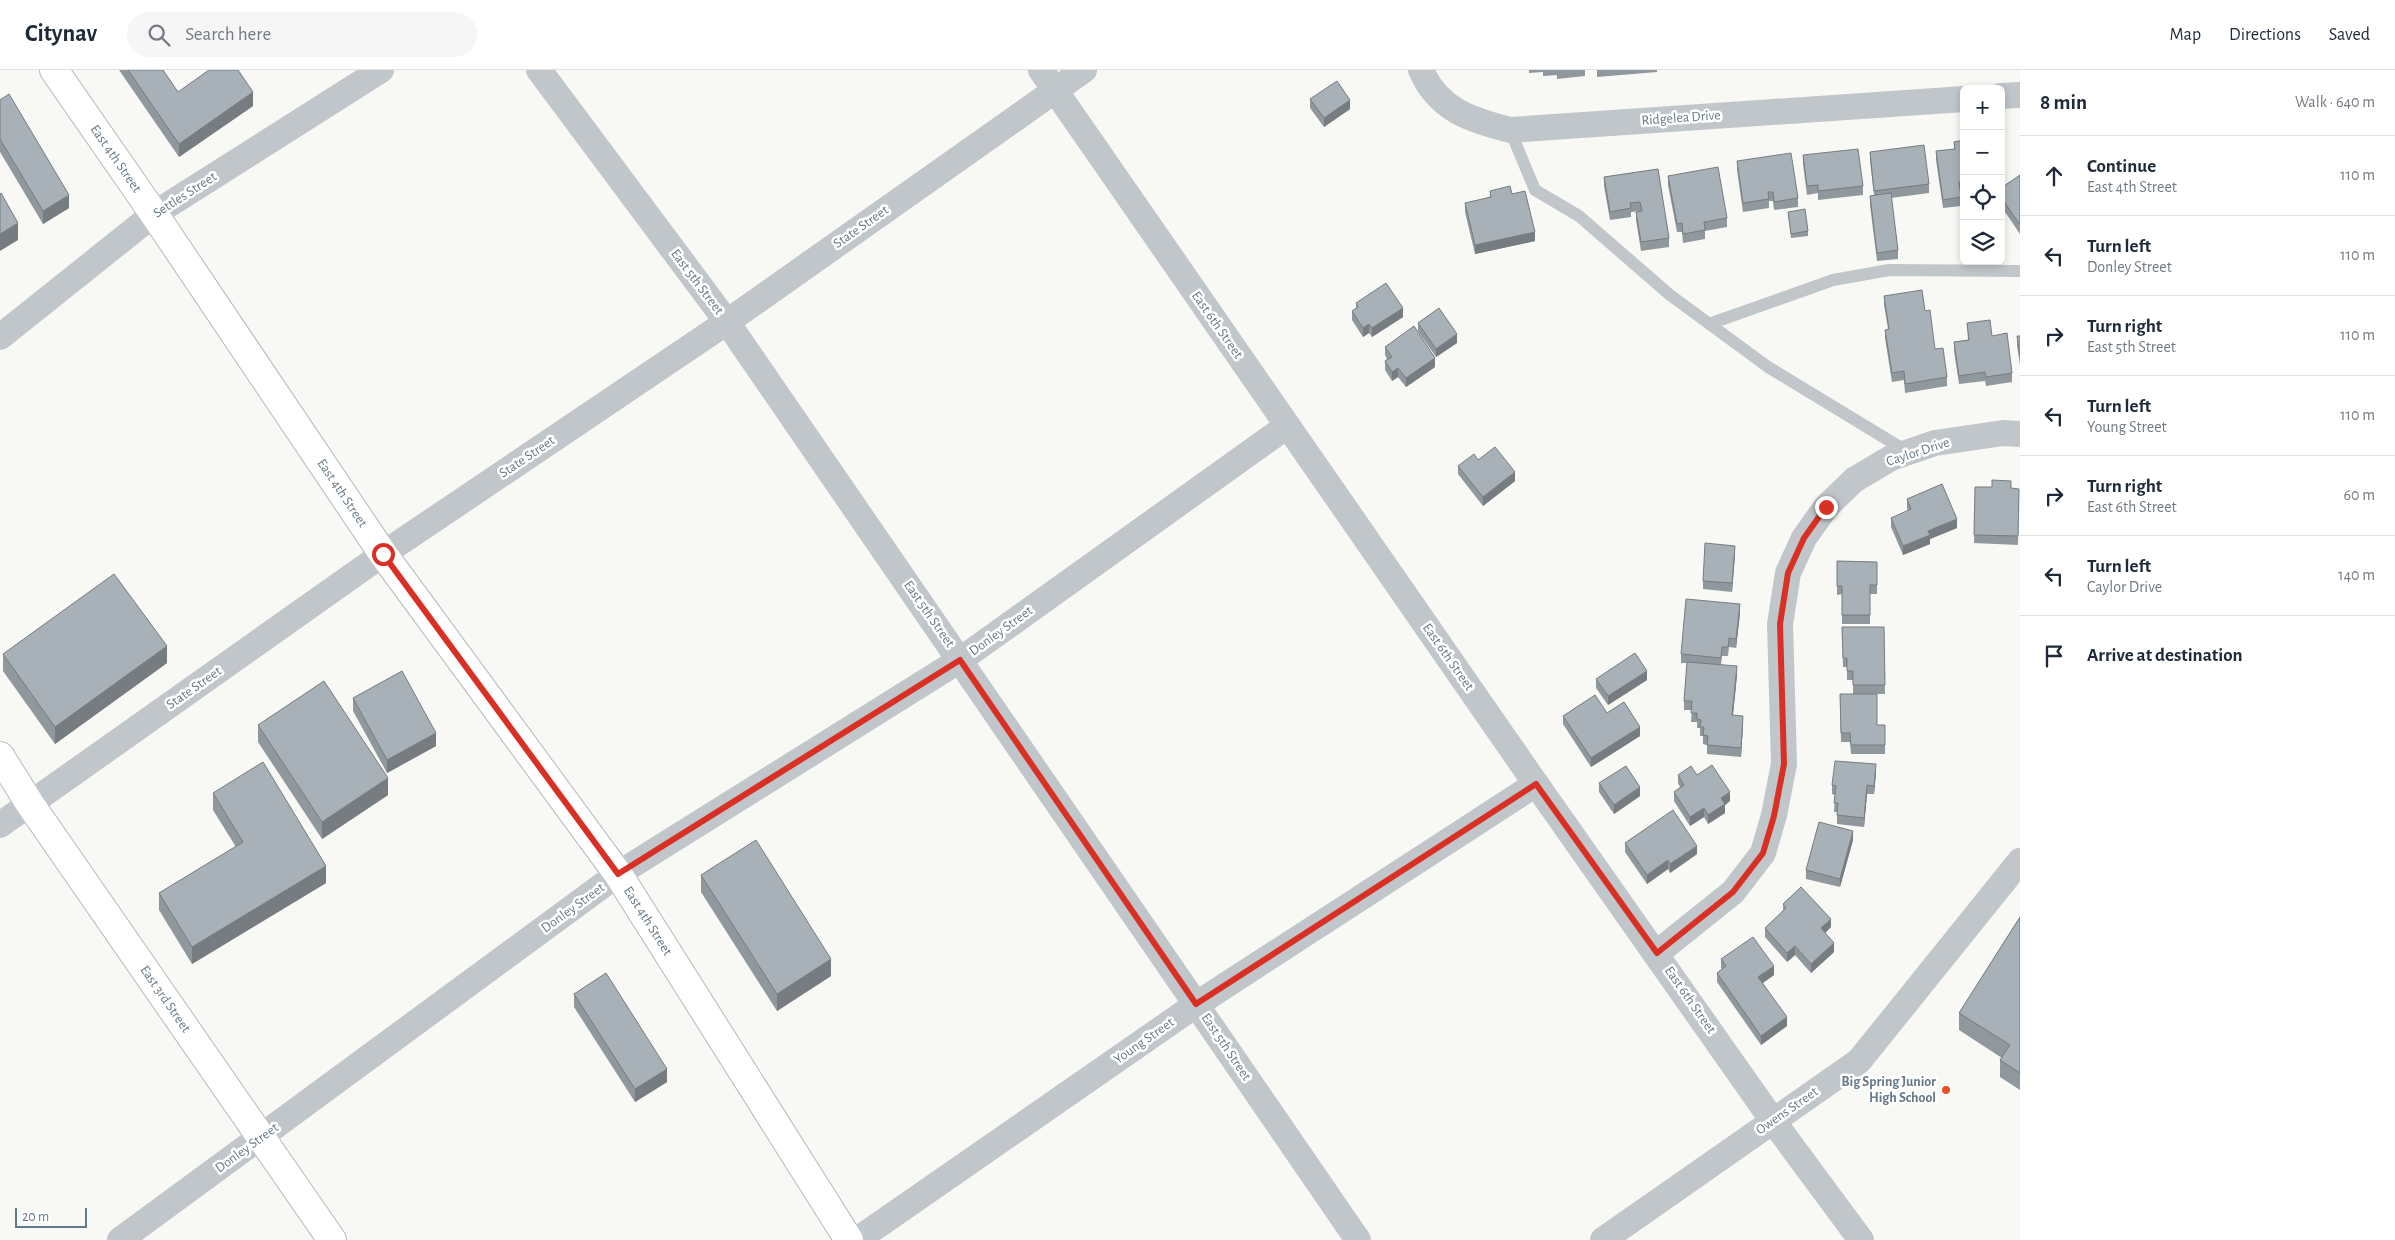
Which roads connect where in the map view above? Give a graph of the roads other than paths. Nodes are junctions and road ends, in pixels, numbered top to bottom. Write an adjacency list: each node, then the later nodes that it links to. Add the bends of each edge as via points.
1 (54, 70): 11 (main road, East 4th Street)
2 (381, 70): 11 (street, Settles Street)
3 (539, 70): 13 (street, East 5th Street)
4 (1084, 70): 6 (street, State Street)
5 (1421, 70): 10 (street, Ridgelea Drive, via 1425,80 1451,109 1475,121)
6 (1048, 80): 13 (street, State Street); 16 (street, East 6th Street)
7 (2020, 95): 8 (street)
8 (2005, 96)
9 (1960, 99): 10 (street, Ridgelea Drive)
10 (1510, 130): 14 (lane, via 1535,190 1579,216 1670,295)
11 (154, 214): 15 (street, Settles Street); 19 (main road, East 4th Street)
12 (2020, 271): 14 (lane, via 1889,270 1833,280)
13 (726, 322): 19 (street, State Street); 20 (street, East 5th Street)
14 (1709, 324): 18 (lane, via 1768,367)
15 (0, 337)
16 (1287, 426): 20 (street, Donley Street); 22 (street, East 6th Street)
17 (2020, 434): 18 (street, Caylor Drive, via 2003,433 1945,442)
18 (1908, 452): 27 (street, Caylor Drive, via 1854,480 1826,507 1804,538 1788,573 1780,624 1784,764 1763,853 1733,892)
19 (383, 554): 23 (street, State Street); 26 (main road, East 4th Street)
20 (960, 660): 26 (street, Donley Street); 28 (street, East 5th Street)
21 (0, 756): 23 (main road, East 3rd Street)
22 (1536, 784): 27 (street, East 6th Street); 28 (street, Young Street)
23 (30, 804): 24 (street, State Street); 30 (main road, East 3rd Street)
24 (0, 825)
25 (2020, 861): 29 (street, Owens Street, via 1859,1061)
26 (618, 874): 30 (street, Donley Street); 33 (main road, East 4th Street)
27 (1657, 953): 29 (street, East 6th Street)
28 (1196, 1004): 34 (street, Young Street); 35 (street, East 5th Street)
29 (1773, 1121): 36 (street, Owens Street); 37 (street, East 6th Street)
30 (261, 1138): 31 (street, Donley Street); 32 (main road, East 3rd Street)
31 (120, 1240)
32 (332, 1240)
33 (849, 1240)
34 (857, 1240)
35 (1358, 1240)
36 (1603, 1240)
37 (1861, 1240)

